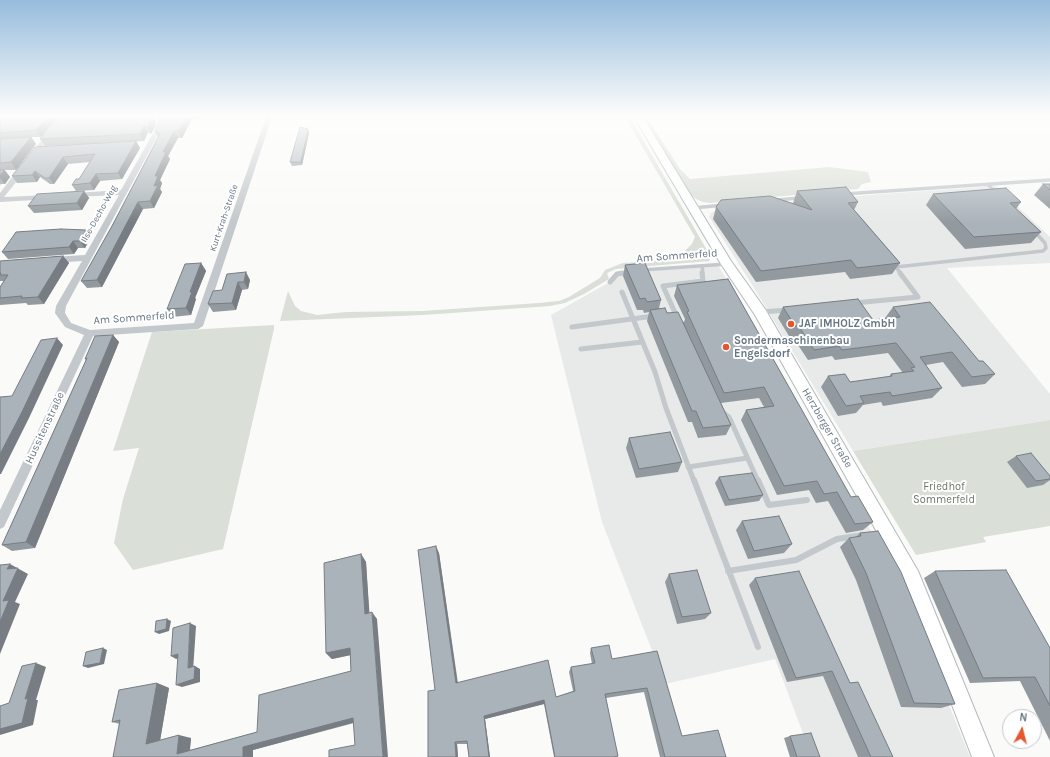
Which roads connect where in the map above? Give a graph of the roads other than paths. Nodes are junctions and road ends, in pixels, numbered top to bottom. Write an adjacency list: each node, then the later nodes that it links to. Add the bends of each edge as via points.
1 (39, 152): 5 (street)
2 (142, 152): 9 (street, Ilse-Decho-Weg)
3 (257, 152): 34 (street, Kurt-Krah-Straße)
4 (660, 152): 18 (main road, Herzberger Straße)
5 (19, 173): 6 (street); 15 (street)
6 (6, 174)
7 (1050, 180): 8 (lane)
8 (988, 184): 10 (lane); 11 (lane)
9 (123, 192): 12 (street); 20 (street, Ilse-Decho-Weg)
10 (841, 194)
11 (998, 195)
12 (69, 196)
13 (54, 197): 15 (street)
14 (802, 198): 16 (lane)
15 (0, 199)
16 (771, 200)
17 (732, 204): 18 (lane)
18 (694, 208): 22 (main road, Herzberger Straße)
19 (1031, 227): 26 (lane, via 1045,243 1046,248 1043,251 896,267 918,297)
20 (86, 258): 21 (street); 36 (street, Am Sommerfeld, via 60,306 60,312 68,325)
21 (46, 261)
22 (727, 264): 23 (lane, Am Sommerfeld); 28 (main road, Herzberger Straße)
23 (702, 266): 24 (lane, Am Sommerfeld, via 622,272); 29 (lane, via 703,281 663,286)
24 (610, 282)
25 (622, 292): 32 (lane)
26 (847, 304)
27 (792, 309): 28 (lane)
28 (760, 312): 44 (main road, Herzberger Straße)
29 (675, 313): 30 (lane); 33 (lane)
30 (668, 314)
31 (661, 315): 32 (lane)
32 (632, 319): 35 (lane); 37 (lane)
33 (678, 320)
34 (198, 326): 36 (street, Am Sommerfeld)
35 (572, 326)
36 (90, 333): 43 (street, Hussitenstraße)
37 (642, 342): 38 (lane); 41 (lane)
38 (581, 350)
39 (717, 408): 40 (lane, via 729,417)
40 (747, 458): 41 (lane); 42 (lane, via 769,505)
41 (688, 467): 45 (lane)
42 (807, 500)
43 (0, 523)
44 (879, 532): 45 (lane, via 837,539 796,560); 47 (main road, Herzberger Straße, via 912,576)
45 (728, 571): 46 (lane)
46 (758, 647)
47 (983, 757)

